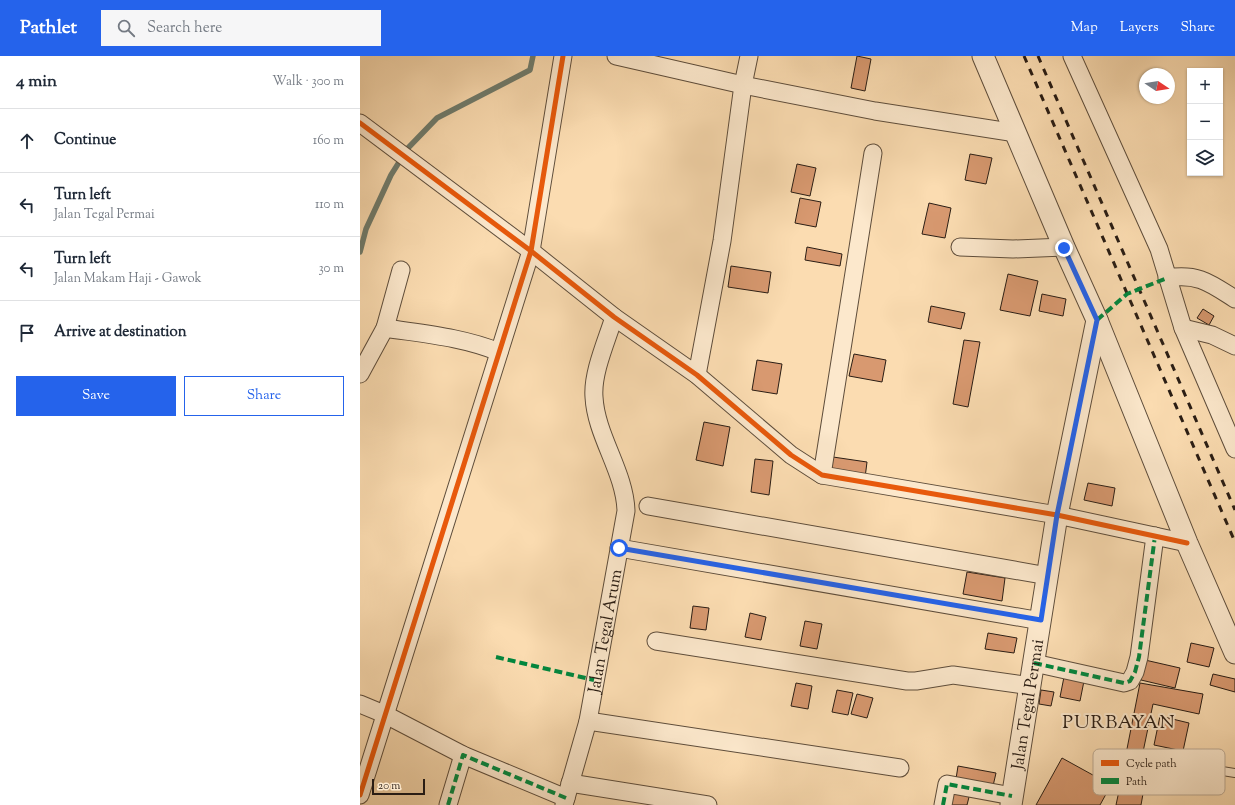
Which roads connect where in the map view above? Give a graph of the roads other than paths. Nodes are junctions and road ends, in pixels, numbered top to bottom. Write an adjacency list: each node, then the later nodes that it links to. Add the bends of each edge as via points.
1 (563, 56): 12 (street)
2 (616, 56): 6 (street)
3 (749, 56): 6 (street)
4 (983, 56): 8 (street)
5 (1072, 56): 14 (street, via 1146,218 1159,249)
6 (743, 85): 8 (street); 23 (street, via 722,241)
7 (360, 123): 12 (street)
8 (1016, 133): 11 (street)
9 (873, 153): 25 (street)
10 (960, 246): 11 (street)
11 (1064, 248): 17 (street)
12 (531, 251): 16 (street); 21 (street)
13 (401, 270): 18 (street)
14 (1167, 278): 15 (street, via 1184,275 1195,277); 19 (street)
15 (1235, 299)
16 (614, 317): 23 (street); 30 (street, Jalan Tegal Arum, via 596,376 594,395 596,414 626,504)
17 (1097, 320): 27 (street, Jalan Tegal Permai); 29 (street)
18 (385, 328): 21 (street, via 457,339 480,344); 22 (street)
19 (1183, 328): 20 (street, via 1212,335); 24 (street)
20 (1235, 346)
21 (499, 352): 38 (street)
22 (360, 374)
23 (697, 375): 25 (street, via 791,455)
24 (1234, 446)
25 (822, 476): 27 (street)
26 (648, 506): 31 (street)
27 (1057, 515): 28 (street); 31 (street, Jalan Tegal Permai)
28 (1154, 536): 29 (street); 35 (street, via 1138,657 1130,682 1124,683)
29 (1187, 543): 34 (street)
30 (619, 548): 32 (street); 39 (street, Jalan Tegal Arum)
31 (1048, 576): 32 (street, Jalan Tegal Permai)
32 (1041, 620): 35 (street, Jalan Tegal Permai)
33 (656, 641): 36 (street, via 907,681 953,675)
34 (1235, 653)
35 (1034, 663): 36 (street, Jalan Tegal Permai)
36 (1031, 686): 46 (street, Jalan Tegal Permai)
37 (360, 704): 38 (street)
38 (384, 714): 40 (street); 44 (street)
39 (588, 721): 41 (street); 45 (street, Jalan Tegal Arum)
40 (463, 756): 45 (street); 47 (street)
41 (900, 768)
42 (1225, 771): 43 (lane)
43 (1235, 773)
44 (360, 795)
45 (567, 795): 48 (street)
46 (1012, 800): 49 (street, via 947,784)
47 (448, 805)
48 (708, 805)
49 (943, 805)

